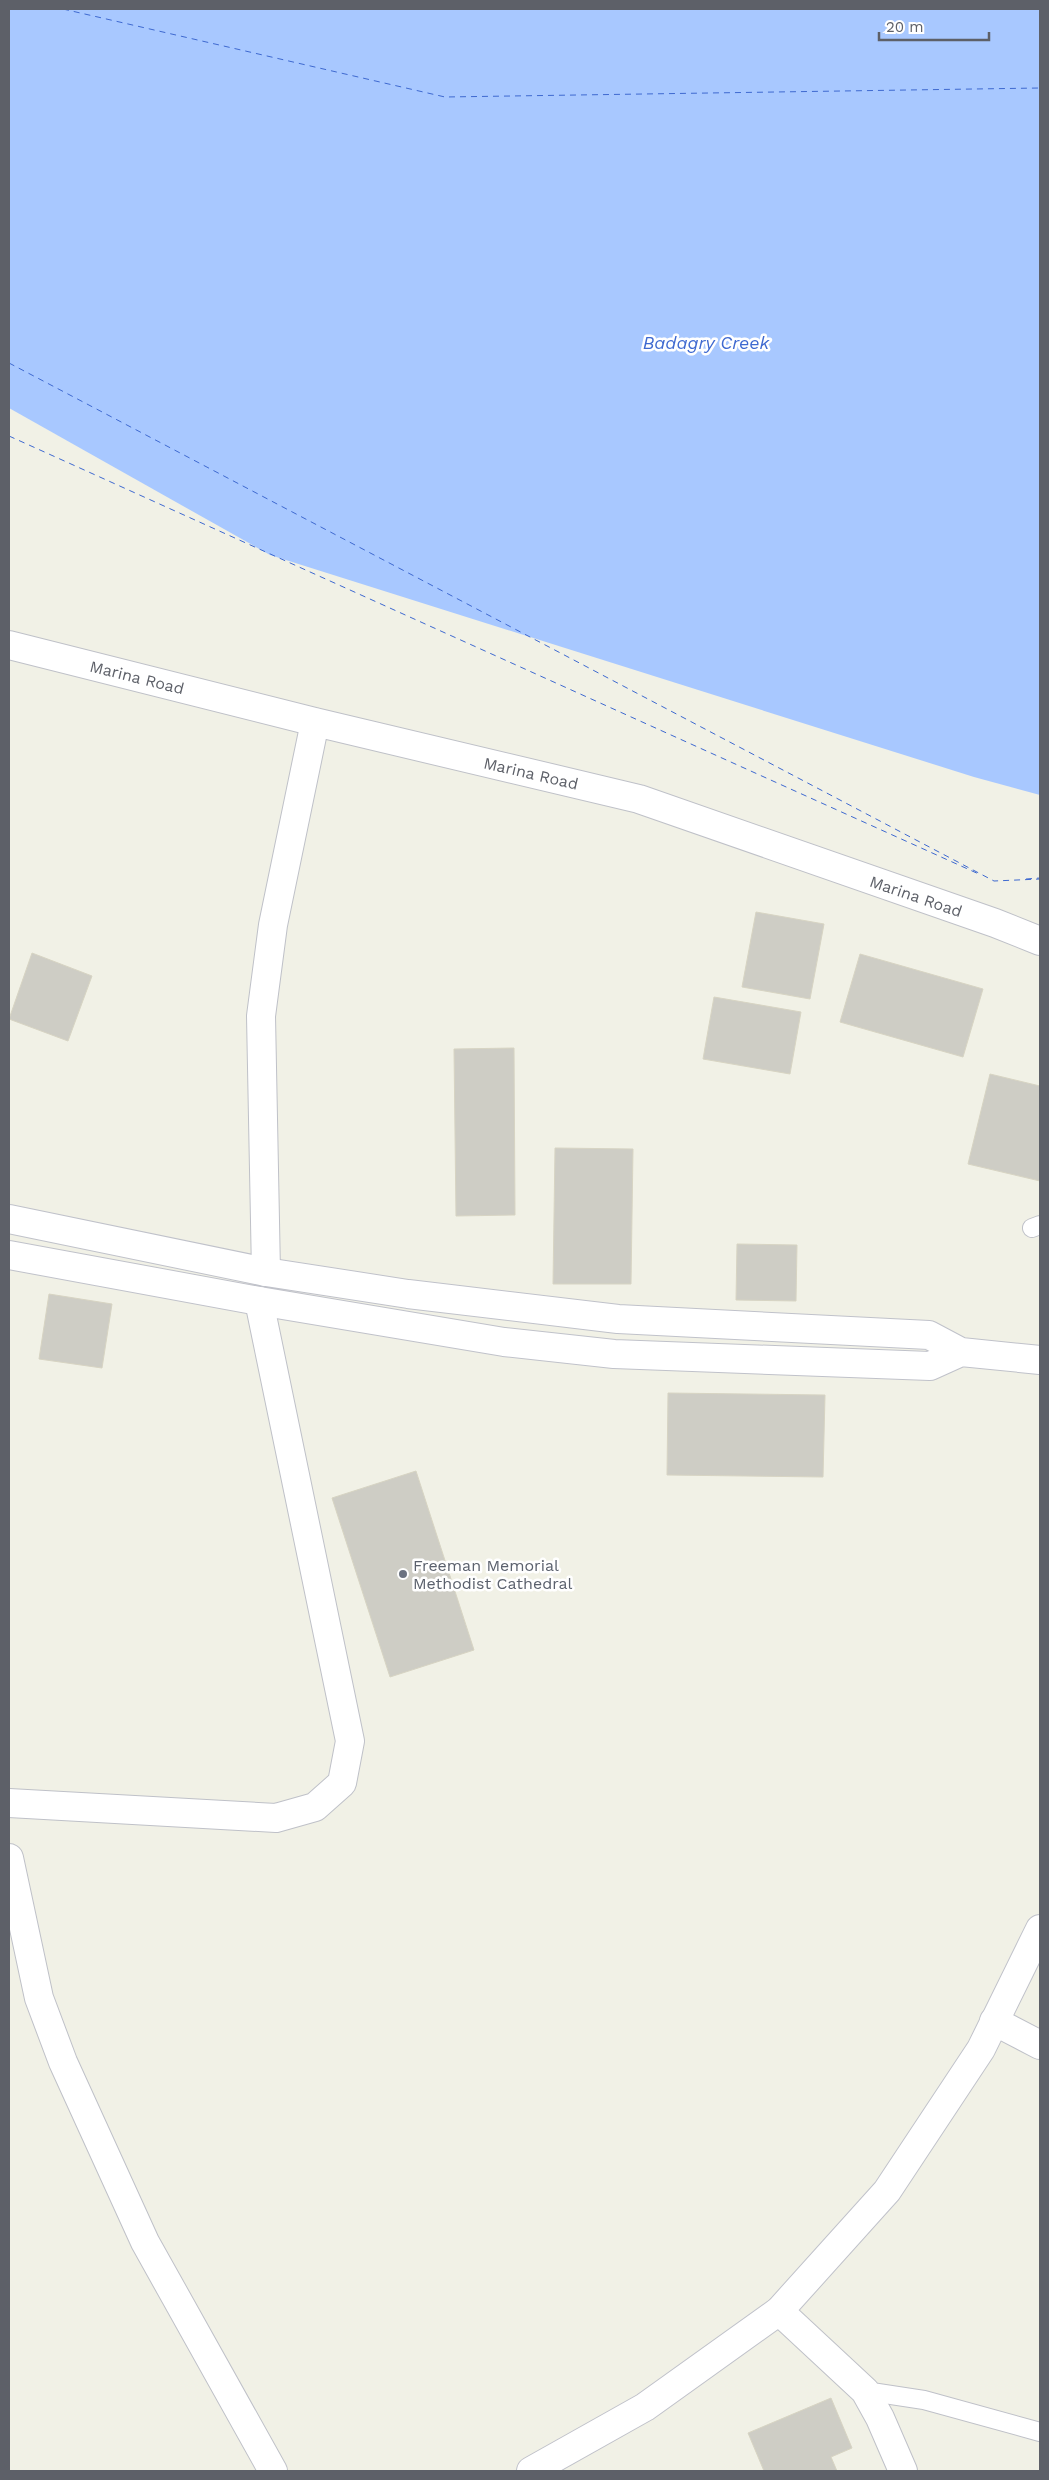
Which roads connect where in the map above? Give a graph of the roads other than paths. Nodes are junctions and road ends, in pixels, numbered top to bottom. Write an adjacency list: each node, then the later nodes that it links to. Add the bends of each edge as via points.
1 (9, 645): 2 (street, Marina Road)
2 (315, 722): 3 (street, Marina Road, via 639,799); 6 (street, via 273,925 261,1016)
3 (1040, 941)
4 (9, 1220): 6 (street)
5 (9, 1255): 7 (street)
6 (266, 1272): 8 (street, via 408,1294 618,1319 929,1335)
7 (259, 1301): 8 (street, via 504,1342 614,1354 930,1366); 10 (street, via 350,1741 342,1783 315,1807 276,1818)
8 (961, 1352): 9 (street)
9 (1040, 1360)
10 (9, 1802)
11 (9, 1858): 18 (street, via 39,1998 63,2062 145,2242)
12 (1040, 1929): 13 (street)
13 (994, 2020): 14 (street); 15 (street, via 981,2049 887,2191)
14 (1040, 2045)
15 (779, 2311): 16 (street); 19 (street, via 645,2407)
16 (865, 2391): 17 (lane, via 924,2400); 20 (street)
17 (1040, 2432)
18 (273, 2471)
19 (531, 2471)
20 (904, 2471)

